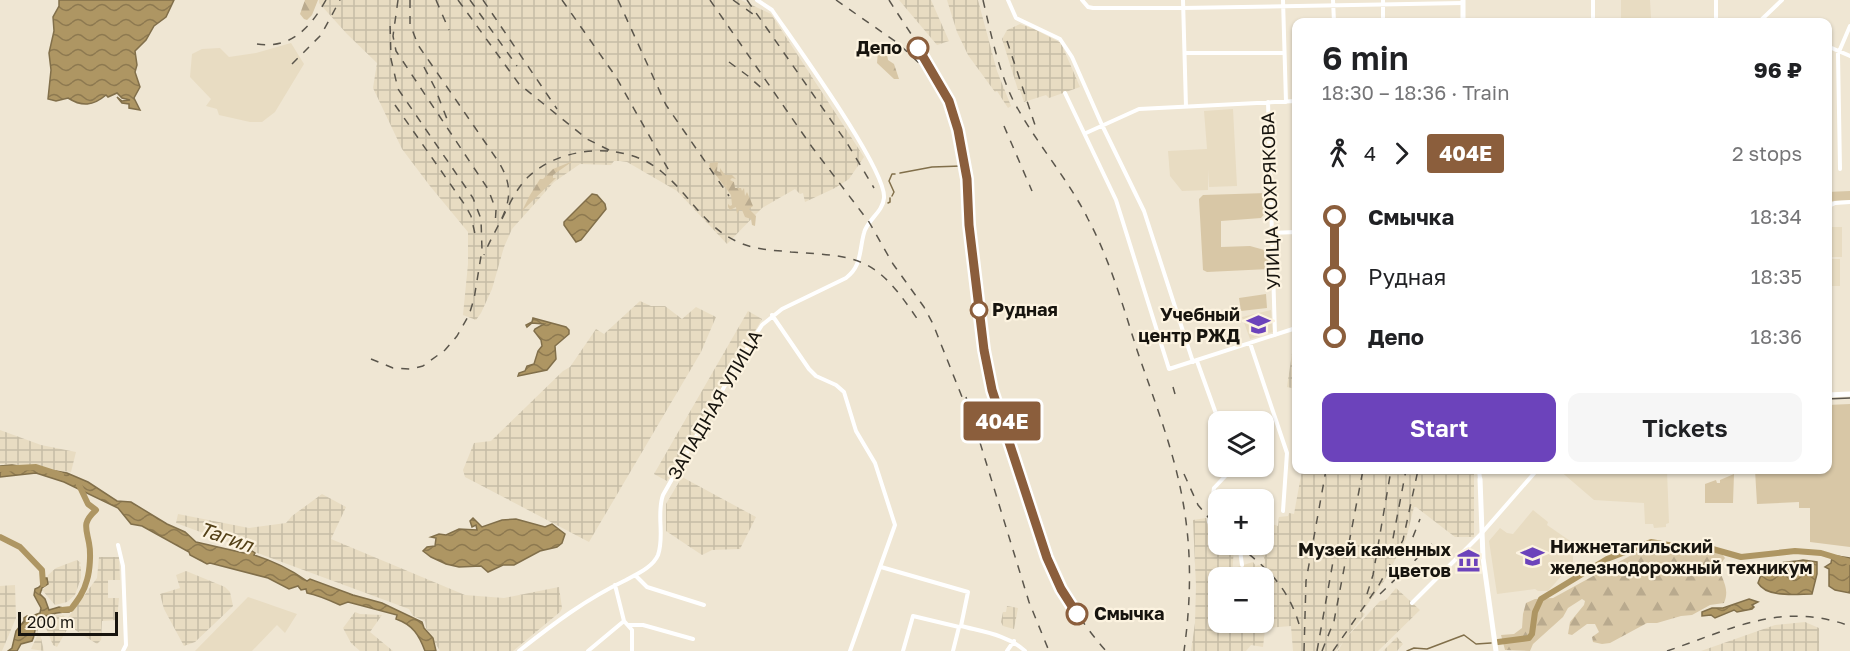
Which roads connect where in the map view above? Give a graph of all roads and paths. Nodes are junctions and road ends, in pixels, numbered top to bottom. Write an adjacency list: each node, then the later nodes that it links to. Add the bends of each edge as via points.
1 (758, 0): 38 (street, ЗАПАДНАЯ УЛИЦА, via 772,10 855,134 884,196 865,230 854,272)
2 (1008, 0): 31 (street, via 1016,18 1065,44)
3 (1082, 0): 13 (street, via 1088,7)
4 (1183, 0): 13 (street)
5 (1283, 0): 12 (street, УЛИЦА ХОХРЯКОВА)
6 (1593, 0): 17 (street)
7 (1716, 0): 18 (street)
8 (1782, 0): 19 (street)
9 (1463, 1): 11 (street); 16 (street)
10 (1333, 2): 11 (street); 12 (street); 14 (street)
11 (1383, 2): 15 (street)
12 (1284, 6): 13 (street); 24 (street, УЛИЦА ХОХРЯКОВА)
13 (1183, 8): 23 (street)
14 (1334, 18)
15 (1383, 18)
16 (1463, 18)
17 (1593, 18)
18 (1717, 18)
19 (1763, 18)
20 (1850, 26): 22 (street)
21 (1832, 48): 22 (street)
22 (1839, 51): 25 (street); 33 (street)
23 (1185, 53): 24 (street); 30 (street)
24 (1284, 53): 29 (street, УЛИЦА ХОХРЯКОВА)
25 (1850, 56)
26 (1065, 93): 32 (street)
27 (1292, 101): 29 (street)
28 (1268, 102): 29 (street); 30 (street); 37 (street, УЛИЦА ХОХРЯКОВА)
29 (1286, 102)
30 (1186, 107): 31 (street, via 1136,109)
31 (1102, 125): 32 (street); 42 (street, via 1148,221)
32 (1086, 133): 42 (street, via 1116,200 1169,369)
33 (1840, 169)
34 (1850, 202): 35 (street)
35 (1832, 204)
36 (1292, 232): 37 (street)
37 (1271, 233): 40 (street, УЛИЦА ХОХРЯКОВА)
38 (772, 315): 56 (street, via 809,369 844,392 856,430 875,463 895,525); 57 (street, ЗАПАДНАЯ УЛИЦА, via 736,366 667,487 660,510 658,554 653,563)
39 (1292, 329): 40 (street)
40 (1275, 335): 41 (street)
41 (1250, 344): 42 (street); 51 (street, via 1286,447)
42 (1195, 361): 45 (street)
43 (1850, 394): 44 (street)
44 (1832, 395)
45 (1215, 411)
46 (1480, 474): 49 (street)
47 (1534, 474): 52 (street)
48 (1223, 477): 50 (street)
49 (1480, 478): 52 (street)
50 (1214, 489)
51 (1282, 511)
52 (1481, 534): 59 (street); 74 (street)
53 (118, 545): 65 (street, via 123,566)
54 (1241, 555): 55 (street)
55 (1242, 565)
56 (881, 567): 62 (street, via 968,592); 69 (street)
57 (635, 575): 58 (street, ЗАПАДНАЯ УЛИЦА); 60 (street, via 647,587)
58 (615, 585): 61 (street); 66 (street, ЗАПАДНАЯ УЛИЦА, via 575,608)
59 (1412, 603)
60 (704, 605)
61 (626, 623): 63 (street); 67 (street); 68 (street, via 632,630)
62 (960, 626): 64 (street); 70 (street, via 913,616); 71 (street)
63 (693, 639)
64 (1014, 642): 72 (street); 73 (street)
65 (123, 651)
66 (519, 651)
67 (588, 651)
68 (632, 651)
69 (850, 651)
70 (903, 651)
71 (953, 651)
72 (1007, 651)
73 (1026, 651)
74 (1496, 651)

